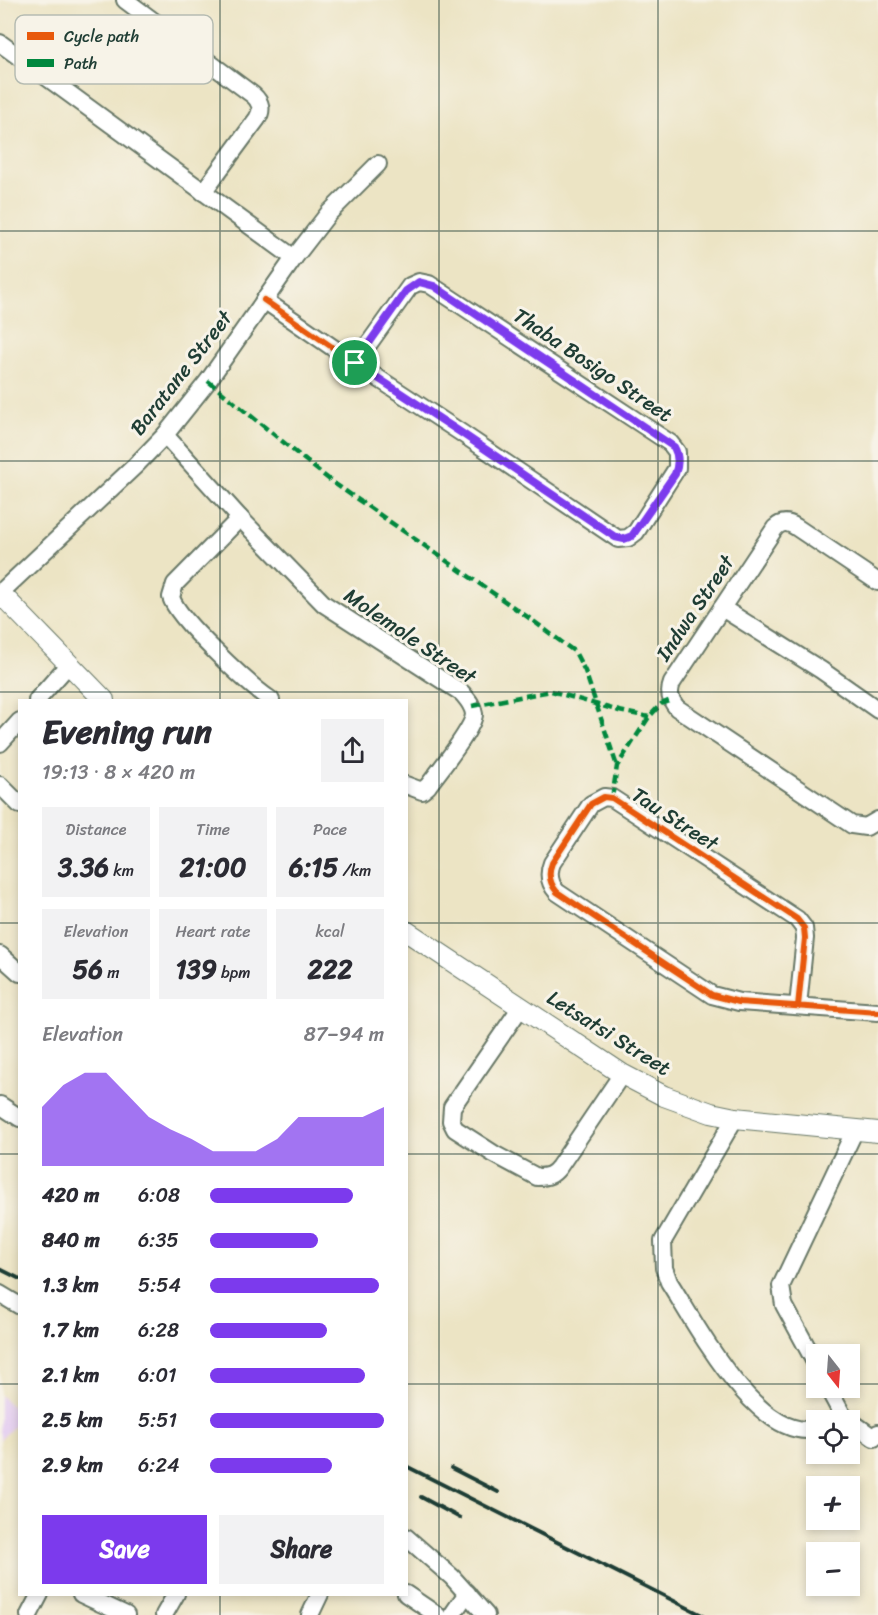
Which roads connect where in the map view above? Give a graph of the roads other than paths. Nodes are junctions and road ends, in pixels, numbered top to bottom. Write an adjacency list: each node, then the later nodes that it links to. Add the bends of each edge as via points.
1 (125, 0): 2 (street)
2 (145, 15)
3 (0, 43): 4 (street)
4 (15, 54)
5 (213, 65): 8 (street, via 253,95 260,104 260,113)
6 (56, 84): 8 (street)
7 (378, 164): 9 (street, Baratane Street, via 337,203)
8 (203, 192): 9 (street)
9 (294, 258): 10 (street, Baratane Street)
10 (264, 300): 11 (street, Thaba Bosigo Street); 12 (street, Baratane Street)
11 (355, 363): 11 (street, Thaba Bosigo Street, via 618,539 628,538 636,531 677,468 677,452 670,443 429,284 419,282 410,286)
12 (165, 435): 13 (street, Molemole Street); 15 (street, Baratane Street)
13 (240, 518): 20 (street, via 175,584 171,597 178,611 235,671); 25 (street, Molemole Street, via 332,610 462,693 472,706 474,714 469,728 428,786 422,791)
14 (878, 582): 16 (street, Indwa Street, via 796,527 782,523)
15 (0, 593): 17 (street)
16 (722, 608): 21 (street); 27 (street, Indwa Street, via 672,683 670,696 674,704 852,825 866,827)
17 (69, 664): 18 (street); 19 (street)
18 (38, 699)
19 (104, 699)
20 (270, 699)
21 (878, 710)
22 (18, 723): 23 (street)
23 (0, 744)
24 (0, 785): 26 (street)
25 (408, 786)
26 (18, 803)
27 (878, 820)
28 (408, 933): 32 (street, Letsatsi Street)
29 (0, 955): 30 (street)
30 (18, 971)
31 (798, 1006): 31 (street, Tau Street, via 732,1001 712,994 557,892 550,879 552,862 591,804 604,797 612,798 797,919 805,938); 33 (street, Tau Street)
32 (521, 1007): 34 (street, Letsatsi Street); 34 (street, via 452,1107 455,1129 537,1177 545,1177 559,1167)
33 (878, 1012)
34 (622, 1074): 37 (street, Letsatsi Street, via 664,1096)
35 (0, 1105): 36 (street)
36 (18, 1117)
37 (735, 1118): 38 (street, Letsatsi Street); 43 (street, via 663,1241 664,1268 669,1282 732,1379 751,1401 788,1428)
38 (855, 1130): 39 (street, Letsatsi Street); 42 (street, via 781,1286 784,1305)
39 (878, 1132)
40 (0, 1294): 41 (street)
41 (18, 1305)
42 (806, 1346)
43 (806, 1430)
44 (860, 1430): 45 (street, via 874,1438)
45 (878, 1432)
46 (408, 1538): 47 (street)
47 (467, 1593): 58 (street); 59 (street)
48 (408, 1595): 57 (street)
49 (39, 1596): 53 (street)
50 (85, 1596): 54 (street)
51 (175, 1596): 55 (street)
52 (319, 1596): 56 (street)
53 (29, 1615)
54 (126, 1615)
55 (164, 1615)
56 (310, 1615)
57 (437, 1615)
58 (452, 1615)
59 (486, 1615)

